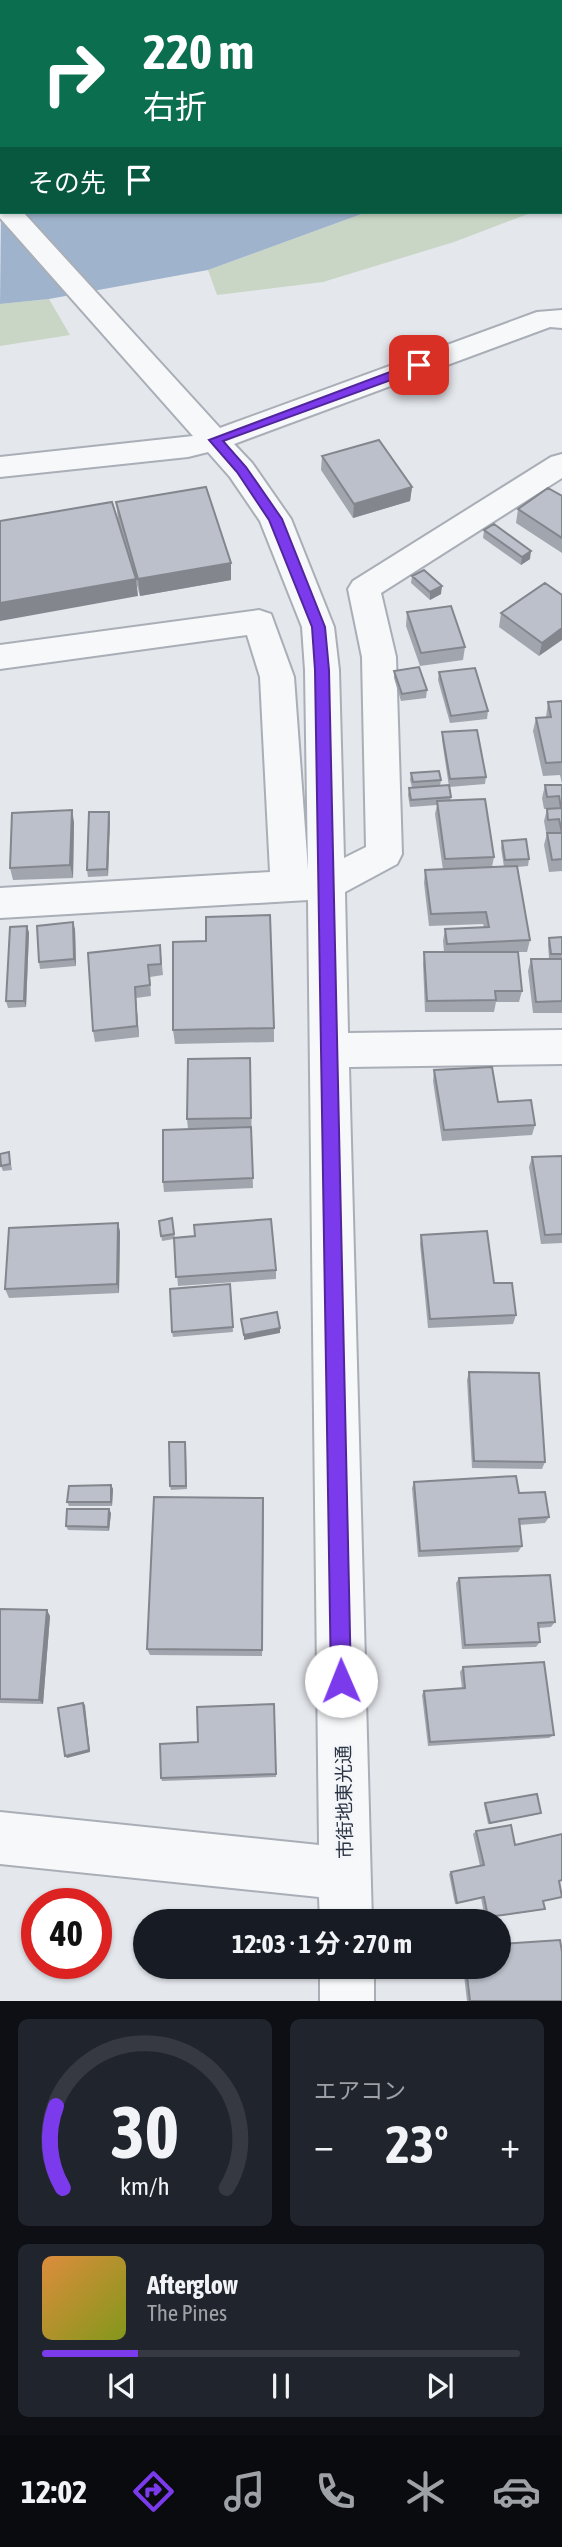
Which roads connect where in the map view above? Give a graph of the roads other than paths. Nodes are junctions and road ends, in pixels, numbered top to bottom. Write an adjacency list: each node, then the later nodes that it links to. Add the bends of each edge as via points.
1 (11, 214): 3 (street, 市街地東光通)
2 (562, 319): 3 (street, via 547,318)
3 (215, 440): 4 (street, via 188,447); 7 (street, 市街地東光通, via 275,519 318,627)
4 (0, 467)
5 (556, 476): 7 (street, via 363,589 379,657 384,854)
6 (0, 657): 7 (street, via 258,622 277,677)
7 (307, 885): 8 (street); 10 (street, 市街地東光通)
8 (0, 903)
9 (562, 1047): 10 (street)
10 (329, 1050): 12 (street, 市街地東光通)
11 (0, 1838): 12 (street)
12 (346, 1898)
13 (347, 1979): 14 (street)
14 (347, 2001)

